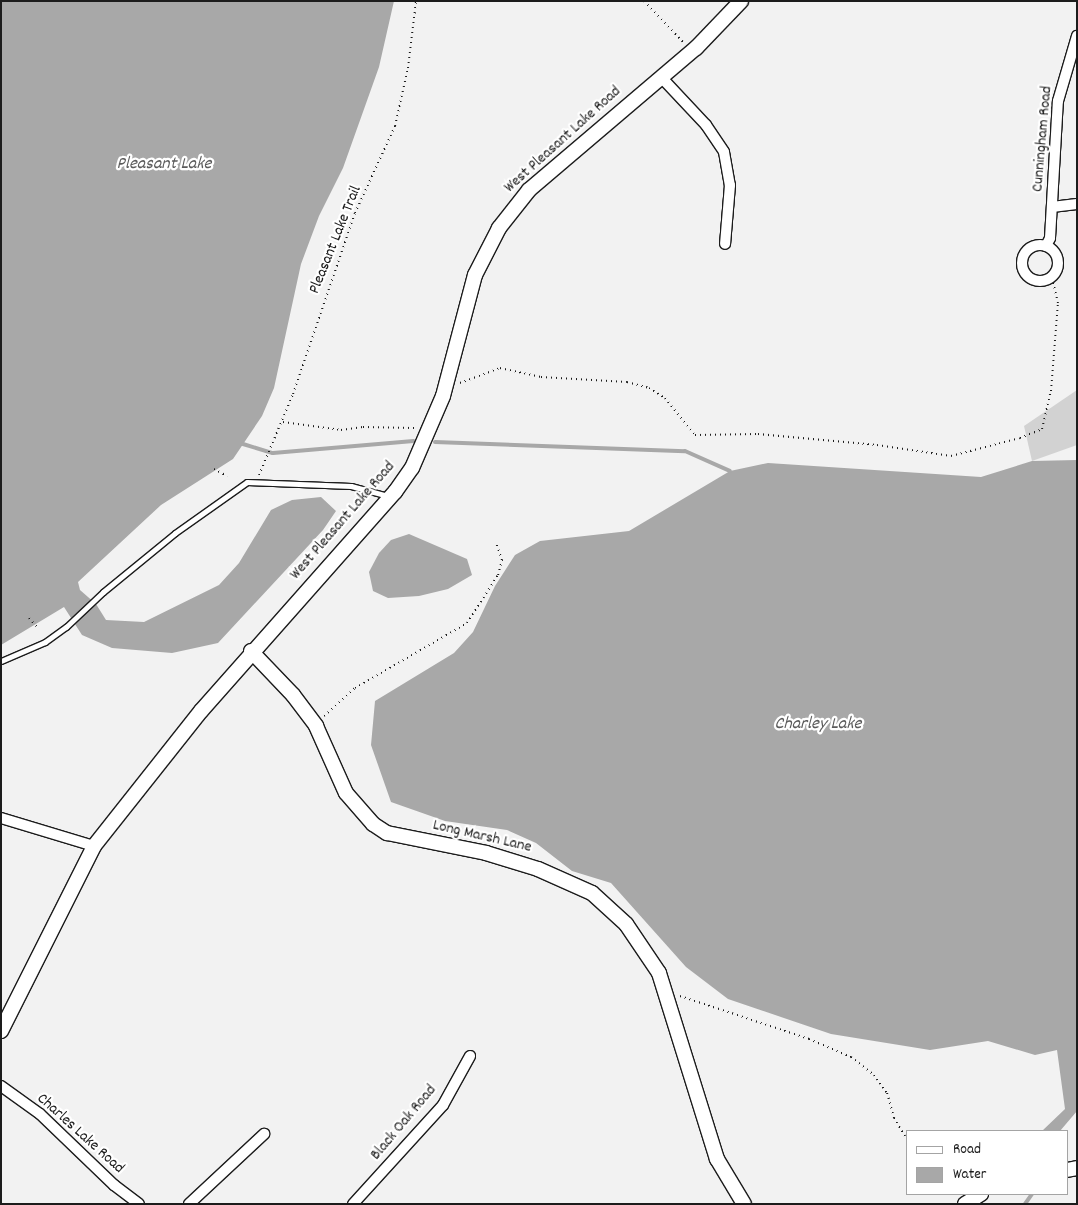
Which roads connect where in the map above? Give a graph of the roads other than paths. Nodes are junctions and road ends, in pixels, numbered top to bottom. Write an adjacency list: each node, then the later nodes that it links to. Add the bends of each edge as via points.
1 (741, 1): 3 (street, West Pleasant Lake Road, via 692,51)
2 (1077, 36): 5 (street, Cunningham Road, via 1058,100)
3 (661, 77): 6 (street, via 706,125 724,152 730,185); 8 (street, West Pleasant Lake Road, via 529,190 498,228 475,275 445,389 430,429 412,468)
4 (1077, 204): 5 (street)
5 (1052, 207): 7 (street, Cunningham Road, via 1050,238)
6 (725, 244)
7 (1046, 246): 7 (street, via 1057,260 1052,276 1042,281 1031,279 1022,266 1028,250)
8 (391, 496): 9 (street, West Pleasant Lake Road); 10 (lane, via 351,486 247,482 175,533 45,642)
9 (252, 651): 12 (street, West Pleasant Lake Road); 21 (street, Long Marsh Lane, via 315,724 327,744 346,793 372,824 388,833 510,860 592,893 640,940 652,958 666,993 717,1159)
10 (1, 661)
11 (1, 818): 12 (street)
12 (94, 846): 13 (street, West Pleasant Lake Road)
13 (1, 1031)
14 (470, 1056): 20 (street, Black Oak Road, via 443,1105)
15 (1, 1086): 18 (street, Charles Lake Road, via 40,1114 114,1185)
16 (264, 1134): 19 (street)
17 (979, 1195): 22 (street)
18 (139, 1204)
19 (189, 1204)
20 (353, 1204)
21 (744, 1204)
22 (965, 1204)

